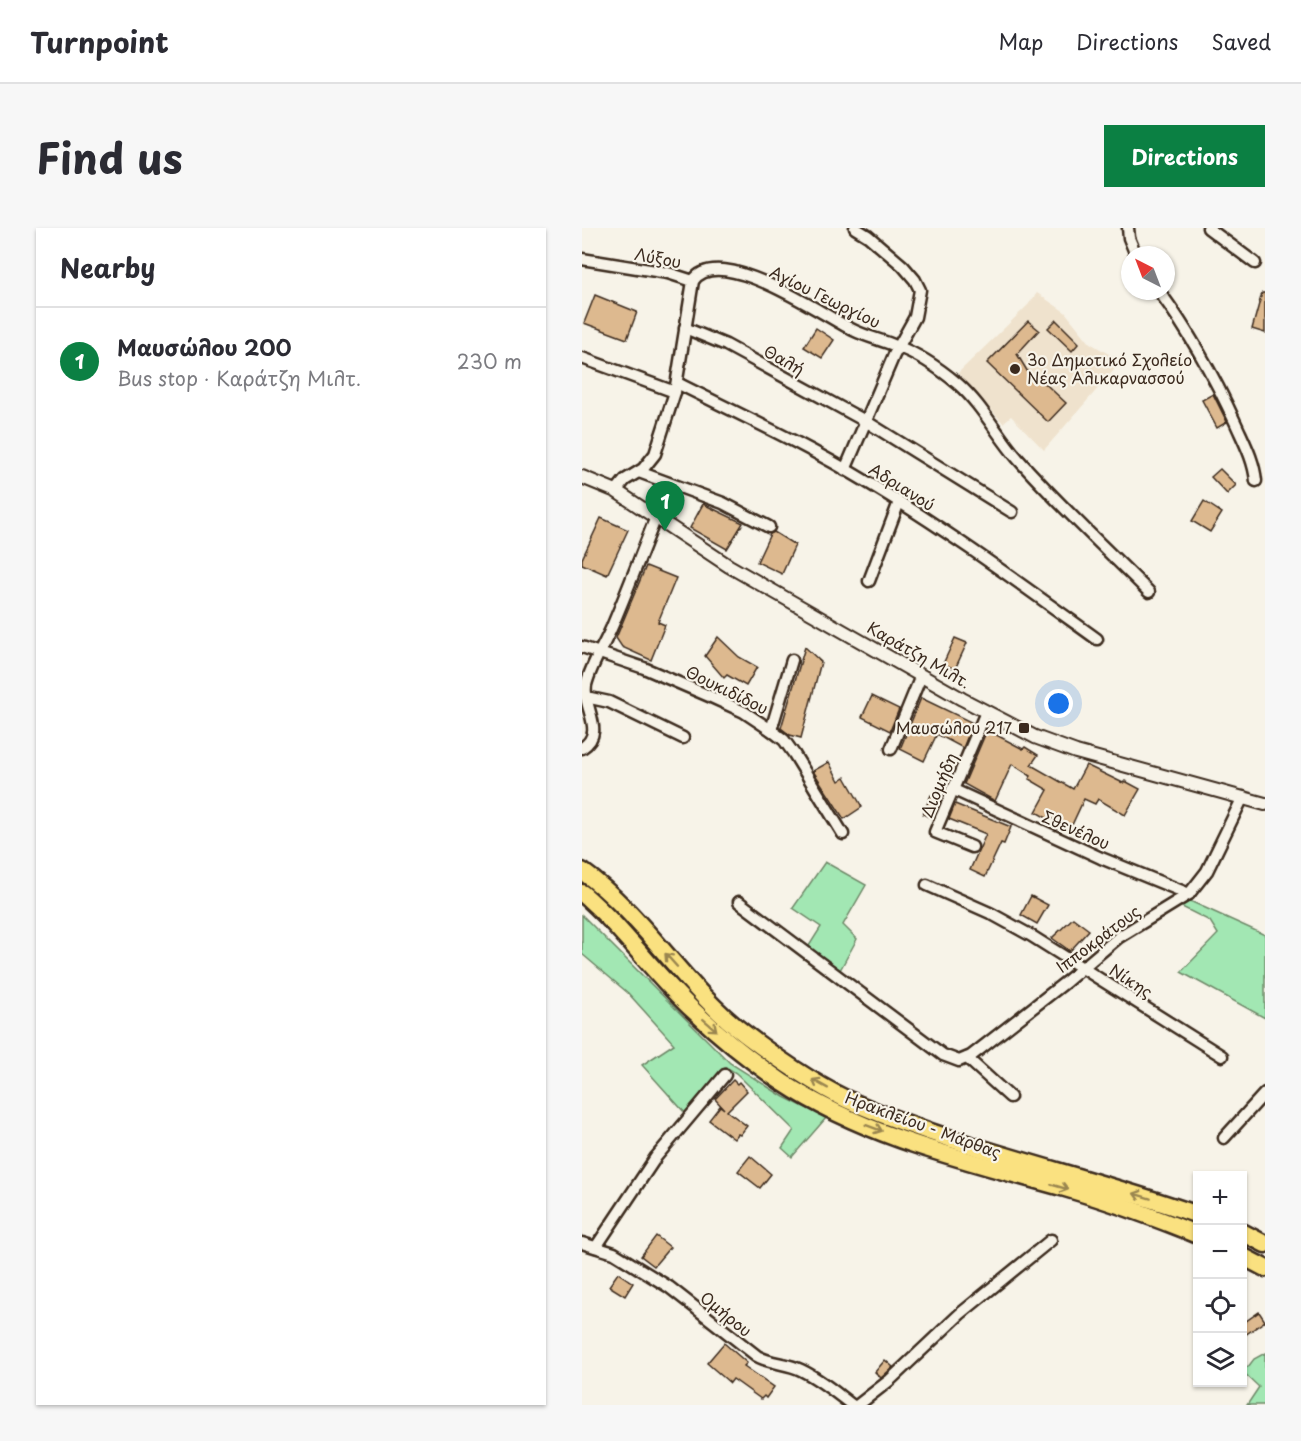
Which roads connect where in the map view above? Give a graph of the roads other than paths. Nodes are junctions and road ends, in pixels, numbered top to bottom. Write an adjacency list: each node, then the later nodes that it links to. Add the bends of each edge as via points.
1 (855, 228): 10 (street, via 903,266 919,286 915,317)
2 (1128, 228): 4 (street)
3 (1208, 228): 6 (street)
4 (1132, 246)
5 (582, 259): 7 (street, Λύξου)
6 (1255, 263)
7 (693, 281): 9 (street); 10 (street, Αγίου Γεωργίου, via 699,274 712,270 741,274 803,300 859,333)
8 (1165, 300): 17 (street, via 1218,384 1249,453)
9 (685, 327): 12 (street); 13 (street, Θαλή, via 719,341)
10 (898, 346): 13 (street); 24 (street, Αγίου Γεωργίου, via 960,386 1020,461)
11 (582, 358): 12 (street, Αδριανού)
12 (676, 388): 14 (street, Αδριανού); 15 (street, via 655,454)
13 (867, 422): 14 (street); 20 (street, Θαλή)
14 (845, 470): 19 (street, Αδριανού)
15 (639, 472): 18 (street); 22 (street, via 723,503)
16 (582, 477): 18 (street, Καράτζη Μιλτ.)
17 (1256, 481)
18 (615, 491): 21 (street, Καράτζη Μιλτ.)
19 (899, 502): 23 (street); 25 (street, Αδριανού)
20 (1012, 512)
21 (656, 517): 27 (street); 29 (street, Καράτζη Μιλτ., via 729,566)
22 (769, 527)
23 (868, 581)
24 (1149, 592)
25 (1097, 639)
26 (582, 647): 27 (street, Θουκιδίδου)
27 (600, 652): 30 (street, via 586,685); 32 (street, Θουκιδίδου, via 709,696)
28 (792, 660): 32 (street)
29 (921, 676): 31 (street, Καράτζη Μιλτ.); 35 (street)
30 (586, 697): 33 (street, via 609,702); 34 (street, via 594,732)
31 (986, 712): 36 (street, Διομήδη); 37 (street, Καράτζη Μιλτ., via 1061,747)
32 (771, 730): 39 (street, Θουκιδίδου, via 794,754)
33 (683, 738)
34 (582, 748)
35 (891, 749)
36 (952, 789): 40 (street, Διομήδη, via 935,832); 44 (street, Σθενέλου)
37 (1243, 797): 38 (street, Καράτζη Μιλτ.); 44 (street, Ιπποκράτους, via 1207,871)
38 (1265, 804)
39 (843, 834)
40 (972, 847)
41 (582, 871): 53 (main road, Ηρακλείου - Μάρθας, one-way to 41, via 964,1144 855,1104 803,1075 744,1033 713,1005 622,906)
42 (927, 885): 46 (street, Νίκης, via 990,913)
43 (582, 893): 54 (main road, Ηρακλείου - Μάρθας, one-way to 54, via 693,1011 747,1058 817,1102 942,1154 1068,1189)
44 (1190, 894): 46 (street, Ιπποκράτους, via 1133,928)
45 (739, 902): 48 (street, via 943,1054 956,1060)
46 (1083, 968): 47 (street, Νίκης); 48 (street, Ιπποκράτους)
47 (1222, 1056)
48 (967, 1058): 51 (street)
49 (725, 1076): 59 (street, via 656,1156)
50 (1265, 1093): 52 (street)
51 (1010, 1097)
52 (1224, 1138)
53 (1193, 1214)
54 (1193, 1233)
55 (1247, 1235): 58 (main road)
56 (1051, 1240): 63 (street)
57 (582, 1243): 59 (street, Ομήρου)
58 (1265, 1244)
59 (596, 1247): 62 (street, Ομήρου, via 614,1253 669,1287 757,1356 807,1373)
60 (1247, 1259): 61 (main road)
61 (1265, 1268)
62 (852, 1405)
63 (858, 1405)

